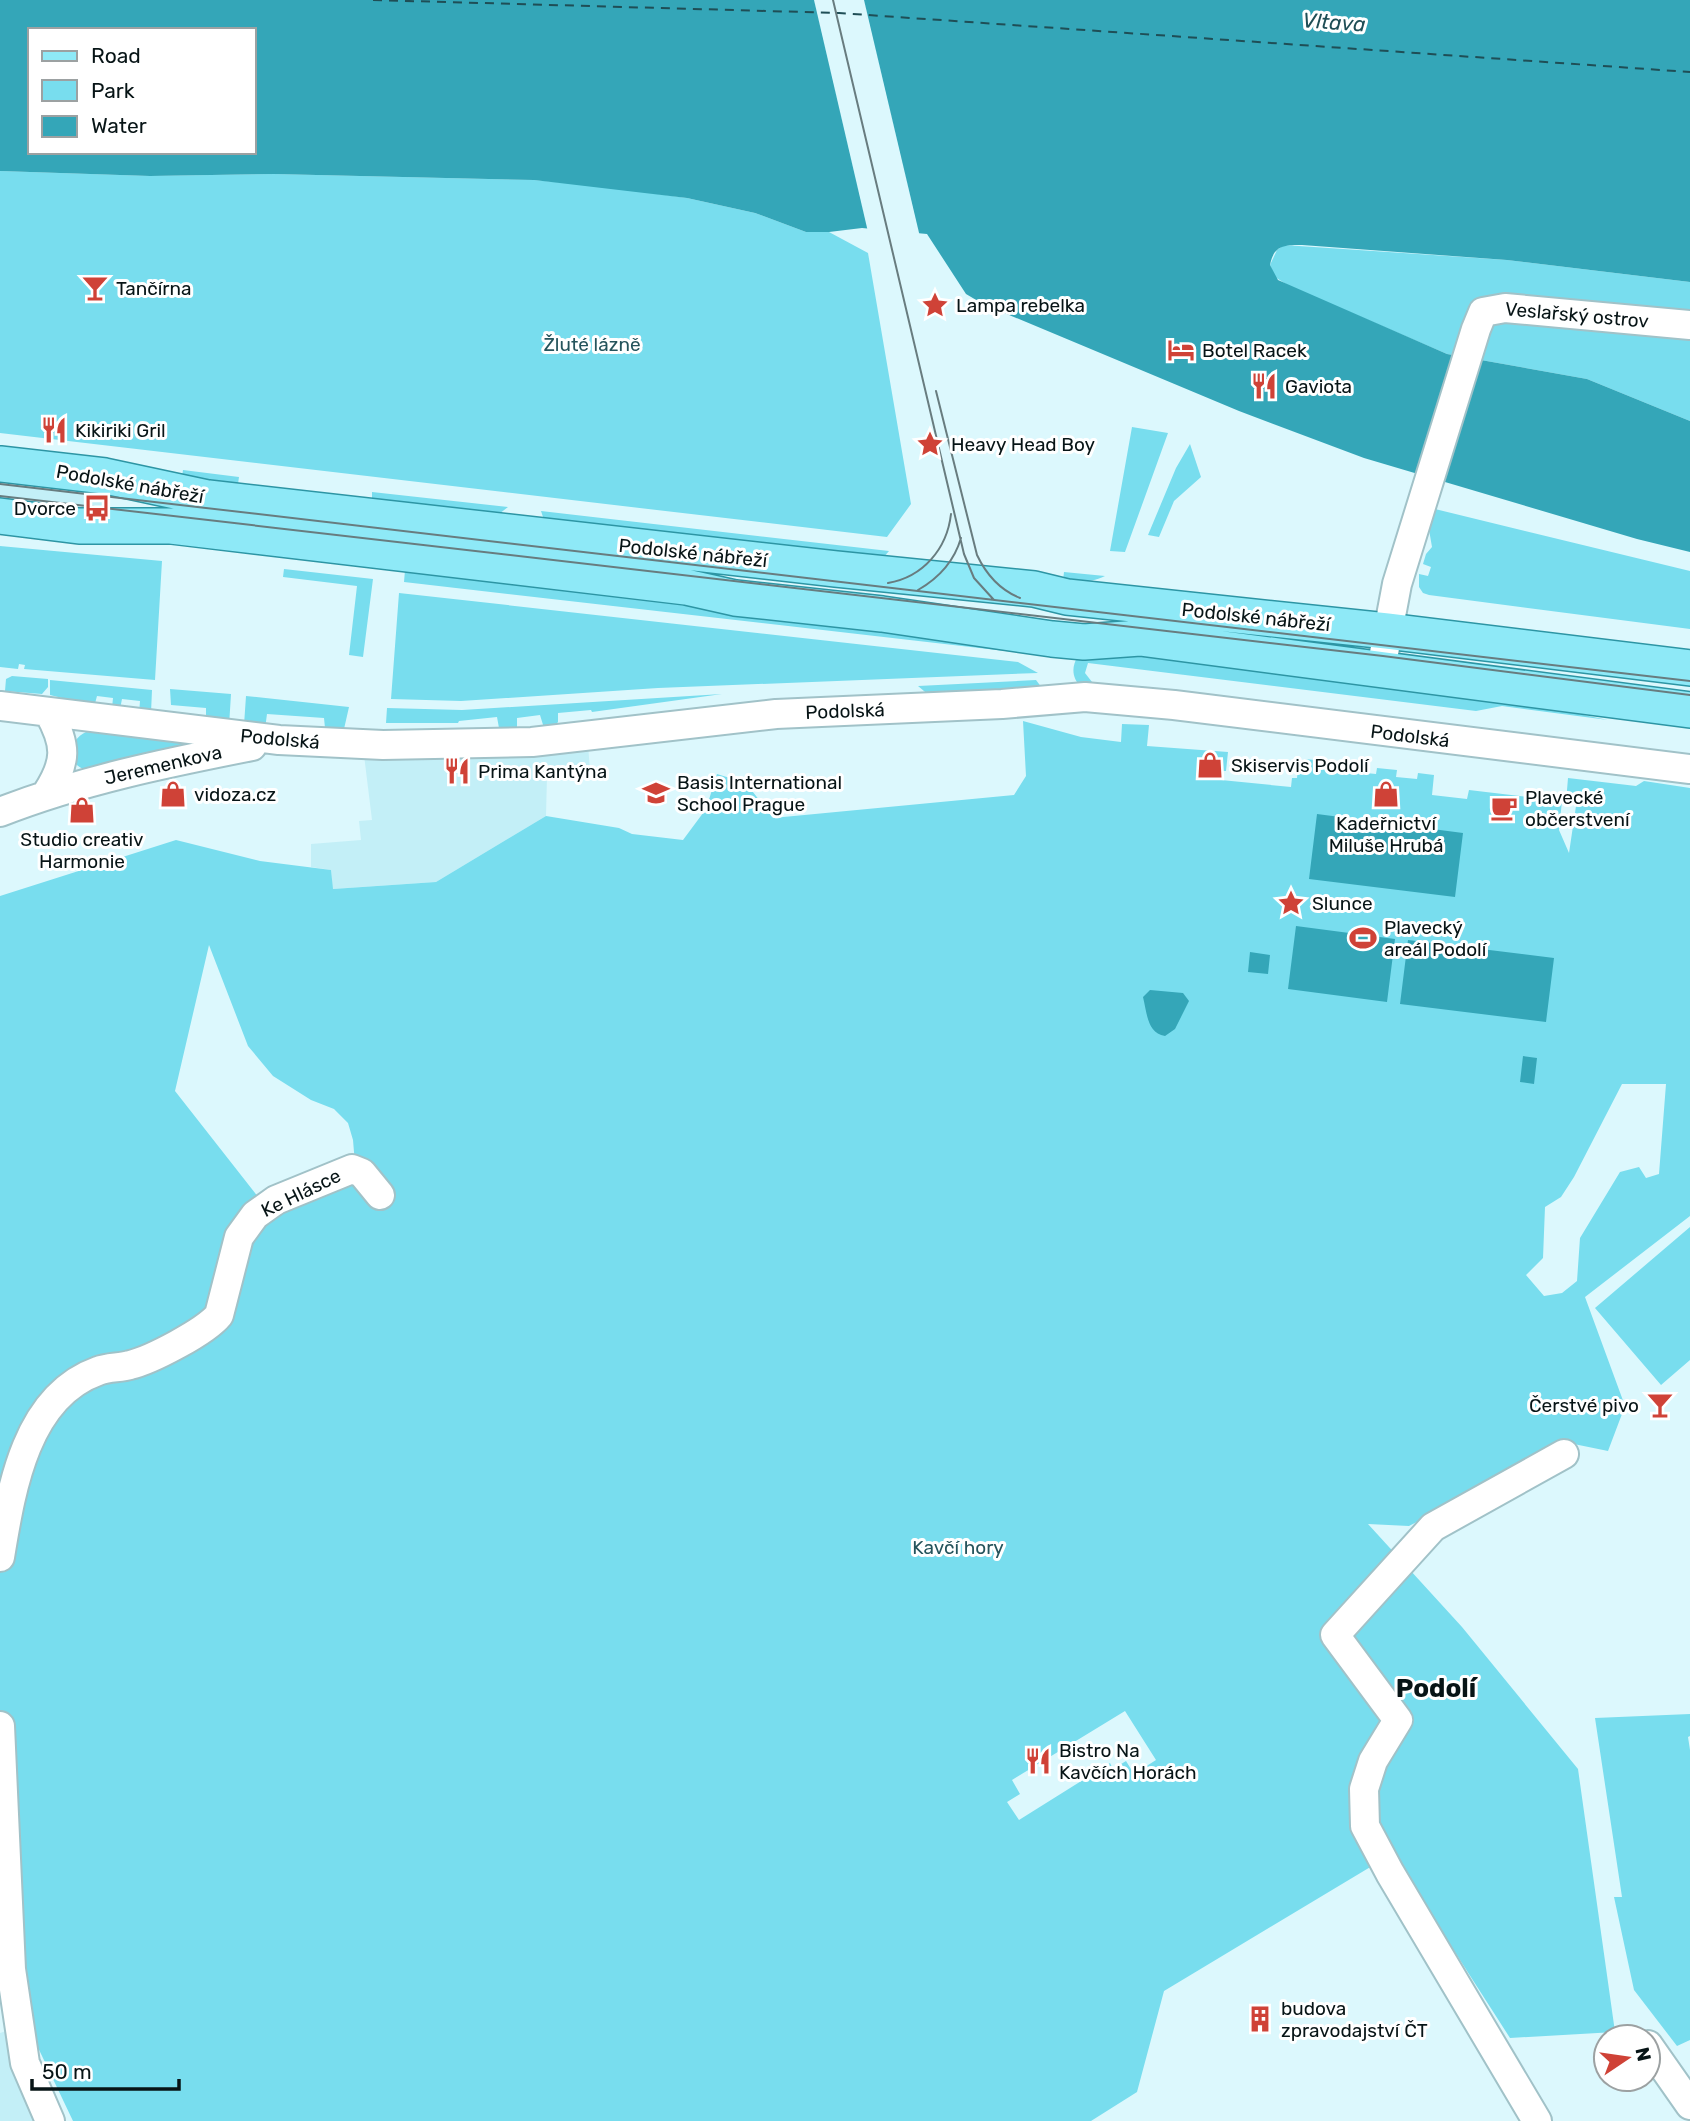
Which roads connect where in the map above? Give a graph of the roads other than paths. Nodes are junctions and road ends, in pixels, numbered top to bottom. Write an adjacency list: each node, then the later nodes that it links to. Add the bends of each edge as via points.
1 (1690, 325): 6 (street, Veslařský ostrov, via 1505,308 1483,312 1413,529)
2 (0, 464): 3 (main road, Podolské nábřeží)
3 (158, 487): 5 (main road, via 141,489 131,504 137,520); 6 (main road, Podolské nábřeží, via 208,498 1034,589 1067,597)
4 (0, 516): 5 (main road, Podolské nábřeží, via 79,526)
5 (154, 526): 8 (main road, Podolské nábřeží, via 686,587 1052,639 1140,638)
6 (1390, 617): 7 (main road, Podolské nábřeží); 8 (street)
7 (1690, 668)
8 (1381, 669): 10 (main road, Podolské nábřeží)
9 (0, 706): 11 (street, Podolská)
10 (1690, 710)
11 (49, 713): 12 (street, Podolská); 14 (street, via 60,733 63,752 59,774)
12 (279, 740): 13 (street, Podolská, via 360,745 532,741 776,714 1085,697); 14 (street, Jeremenkova, via 135,769)
13 (1690, 769)
14 (47, 793): 15 (street, Jeremenkova)
15 (0, 812)
16 (380, 1195): 18 (street, Ke Hlásce, via 362,1173 352,1170 261,1209 239,1237 214,1321 188,1339 131,1365 100,1370 58,1398 20,1460)
17 (1564, 1454): 23 (street, via 1433,1527 1335,1635 1398,1720 1373,1761 1364,1789 1365,1826)
18 (0, 1557)
19 (0, 1726): 22 (street, via 11,1969 25,2063)
20 (1662, 2065): 21 (street)
21 (1690, 2105)
22 (50, 2121)
23 (1537, 2121)

